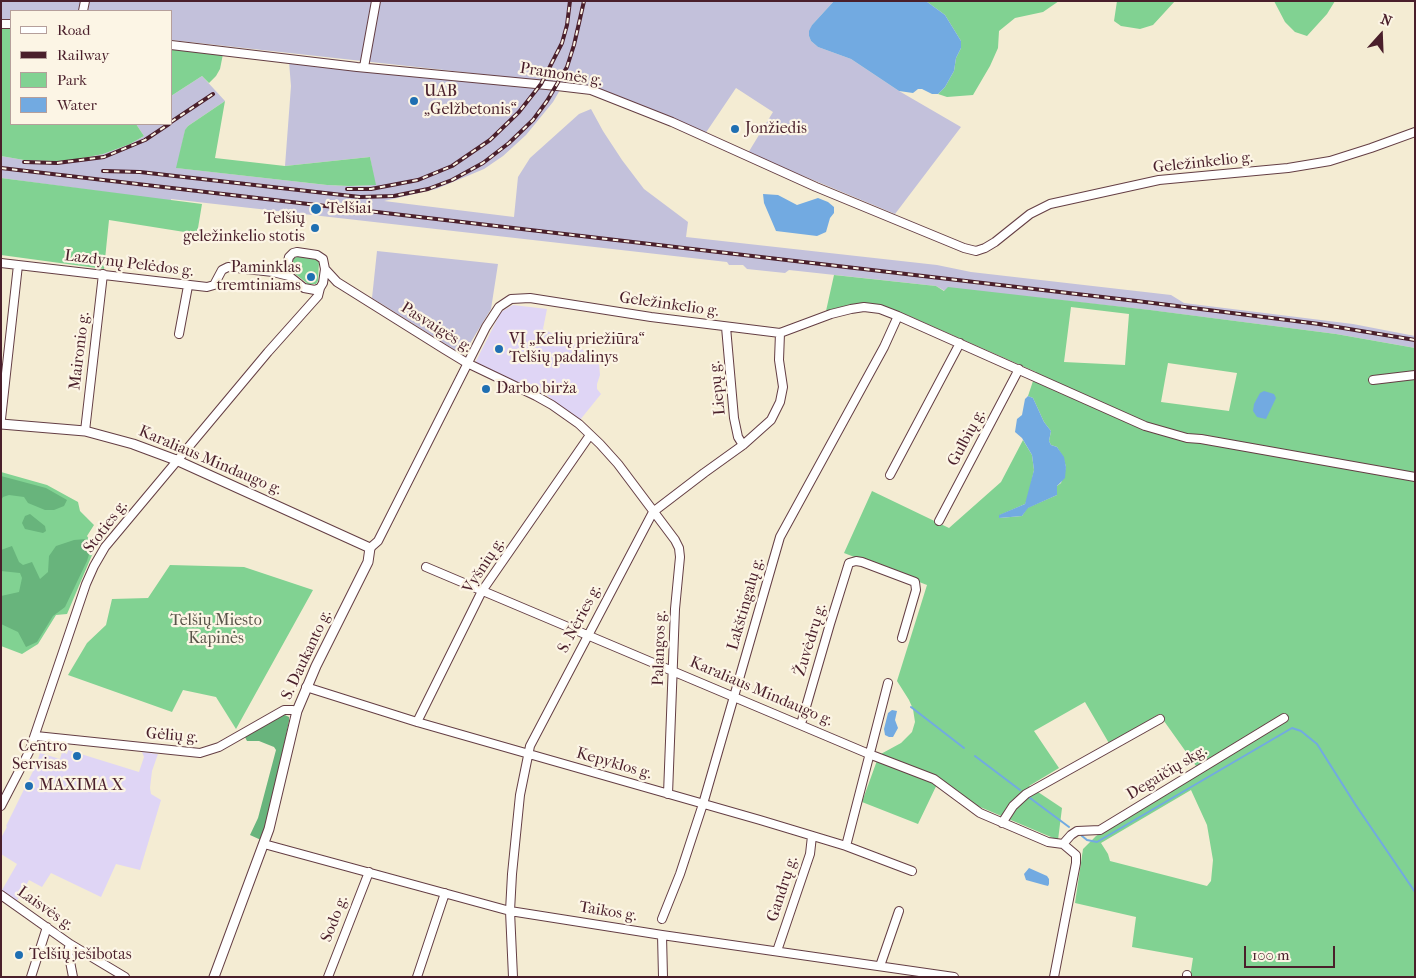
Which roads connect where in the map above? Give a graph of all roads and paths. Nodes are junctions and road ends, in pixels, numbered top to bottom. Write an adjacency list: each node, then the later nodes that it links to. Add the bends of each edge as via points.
1 (376, 1): 3 (street)
2 (172, 45): 3 (street, Pramonės g.)
3 (364, 67): 5 (street, Pramonės g., via 591,90 672,122 816,187)
4 (1415, 132): 5 (street, Geležinkelio g., via 1330,161 1288,168 1166,178 1050,204 1030,214 995,242)
5 (976, 251)
6 (288, 261): 9 (street, via 293,253 317,254); 10 (street); 12 (street)
7 (1, 263): 8 (street, Lazdynų Pelėdos g.)
8 (18, 264): 11 (street, Lazdynų Pelėdos g.); 27 (street)
9 (325, 269): 13 (street, Pasvaigės g.); 15 (street)
10 (273, 272): 12 (street, Lazdynų Pelėdos g.); 14 (street, Lazdynų Pelėdos g., via 228,267 222,270 214,285)
11 (103, 274): 14 (street, Lazdynų Pelėdos g.); 29 (street, Maironio g.)
12 (288, 276): 16 (street)
13 (337, 282): 15 (street); 23 (street, Pasvaigės g.)
14 (188, 286): 21 (street)
15 (321, 287): 16 (street, via 315,290); 17 (street, Stoties g., via 318,296)
16 (304, 288): 17 (street)
17 (306, 308): 32 (street, Stoties g.)
18 (898, 316): 20 (street, Geležinkelio g., via 880,309 851,309); 22 (street, Geležinkelio g.); 45 (street, Lakštingalų g., via 780,537)
19 (726, 327): 20 (street, Geležinkelio g.); 23 (street, Geležinkelio g., via 530,298 511,298 494,313); 31 (street, Liepų g., via 734,418)
20 (780, 333): 31 (street, S. Nėries g., via 783,387 780,402 771,420)
21 (179, 334)
22 (960, 343): 24 (street, Geležinkelio g.); 33 (street)
23 (467, 363): 30 (street, Pasvaigės g., via 552,405); 37 (street, S. Daukanto g., via 378,541)
24 (1019, 369): 34 (street, Geležinkelio g., via 1145,426 1187,438); 36 (street, Gulbių g.)
25 (1415, 375): 26 (street)
26 (1373, 380)
27 (1, 419)
28 (1, 424): 29 (main road, Karaliaus Mindaugo g.)
29 (85, 431): 32 (main road, Karaliaus Mindaugo g.)
30 (590, 434): 35 (street, Pasvaigės g., via 618,464); 39 (street, Vyšnių g.)
31 (743, 445): 35 (street, S. Nėries g.)
32 (176, 460): 37 (main road, Karaliaus Mindaugo g.); 51 (street, Stoties g., via 105,547 94,566)
33 (890, 475)
34 (1415, 477)
35 (653, 512): 40 (street, S. Nėries g.); 42 (street, Palangos g., via 675,540 680,552)
36 (939, 521)
37 (370, 548): 44 (main road, S. Daukanto g., via 368,562)
38 (426, 567): 39 (street, Karaliaus Mindaugo g.)
39 (482, 591): 40 (street, Karaliaus Mindaugo g.); 49 (street, Vyšnių g.)
40 (587, 636): 42 (street, Karaliaus Mindaugo g.); 52 (street, S. Nėries g.)
41 (902, 638): 50 (street, Žuvėdrų g., via 916,590 915,582 862,562 849,563)
42 (673, 672): 45 (street, Karaliaus Mindaugo g.); 56 (street, Palangos g.)
43 (888, 684): 53 (street)
44 (306, 687): 46 (main road, S. Daukanto g.); 49 (street, Kepyklos g.)
45 (733, 696): 50 (street, Karaliaus Mindaugo g.); 57 (street, Lakštingalų g.)
46 (296, 711): 51 (street, Gėlių g., via 284,710 219,747 200,753); 61 (main road, S. Daukanto g.)
47 (1284, 718): 62 (street, Degaičių skg., via 1100,830 1077,831)
48 (1160, 719): 59 (street, via 1026,794)
49 (417, 722): 52 (street, Kepyklos g.)
50 (801, 724): 53 (street, Karaliaus Mindaugo g.)
51 (36, 736): 54 (street, Stoties g.)
52 (528, 753): 56 (street, Kepyklos g.); 68 (street, S. Nėries g., via 520,795)
53 (869, 754): 59 (street, Karaliaus Mindaugo g., via 934,779 980,813); 63 (street)
54 (11, 786): 55 (street); 58 (street, Stoties g.)
55 (1, 791)
56 (668, 794): 57 (street, Kepyklos g.)
57 (703, 804): 60 (street, Kepyklos g.); 70 (street, Lakštingalų g.)
58 (1, 806)
59 (1002, 822): 62 (street, Karaliaus Mindaugo g., via 1048,842)
60 (812, 836): 63 (street, Kepyklos g.); 74 (street, Gandrų g., via 810,854)
61 (264, 844): 65 (street, Taikos g.); 76 (main road, S. Daukanto g.)
62 (1063, 844): 85 (street, Karaliaus Mindaugo g., via 1076,856)
63 (846, 846): 64 (street, Kepyklos g.)
64 (912, 871)
65 (369, 872): 66 (street, Taikos g.); 80 (street, Sodo g.)
66 (444, 893): 68 (street, Taikos g.); 81 (street)
67 (1, 895): 71 (street, Laisvės g.)
68 (510, 911): 72 (street, Taikos g.); 82 (street, S. Nėries g.)
69 (899, 911): 75 (street)
70 (662, 919)
71 (46, 927): 73 (street, Laisvės g.); 77 (street)
72 (662, 935): 74 (street, Taikos g.); 83 (street)
73 (70, 944): 78 (street, via 68,950); 79 (street, Laisvės g.)
74 (777, 951): 75 (street, Taikos g.)
75 (880, 966): 84 (street, Taikos g.)
76 (215, 976)
77 (31, 977)
78 (74, 977)
79 (125, 977)
80 (328, 977)
81 (417, 977)
82 (513, 977)
83 (663, 977)
84 (954, 977)
85 (1054, 977)

